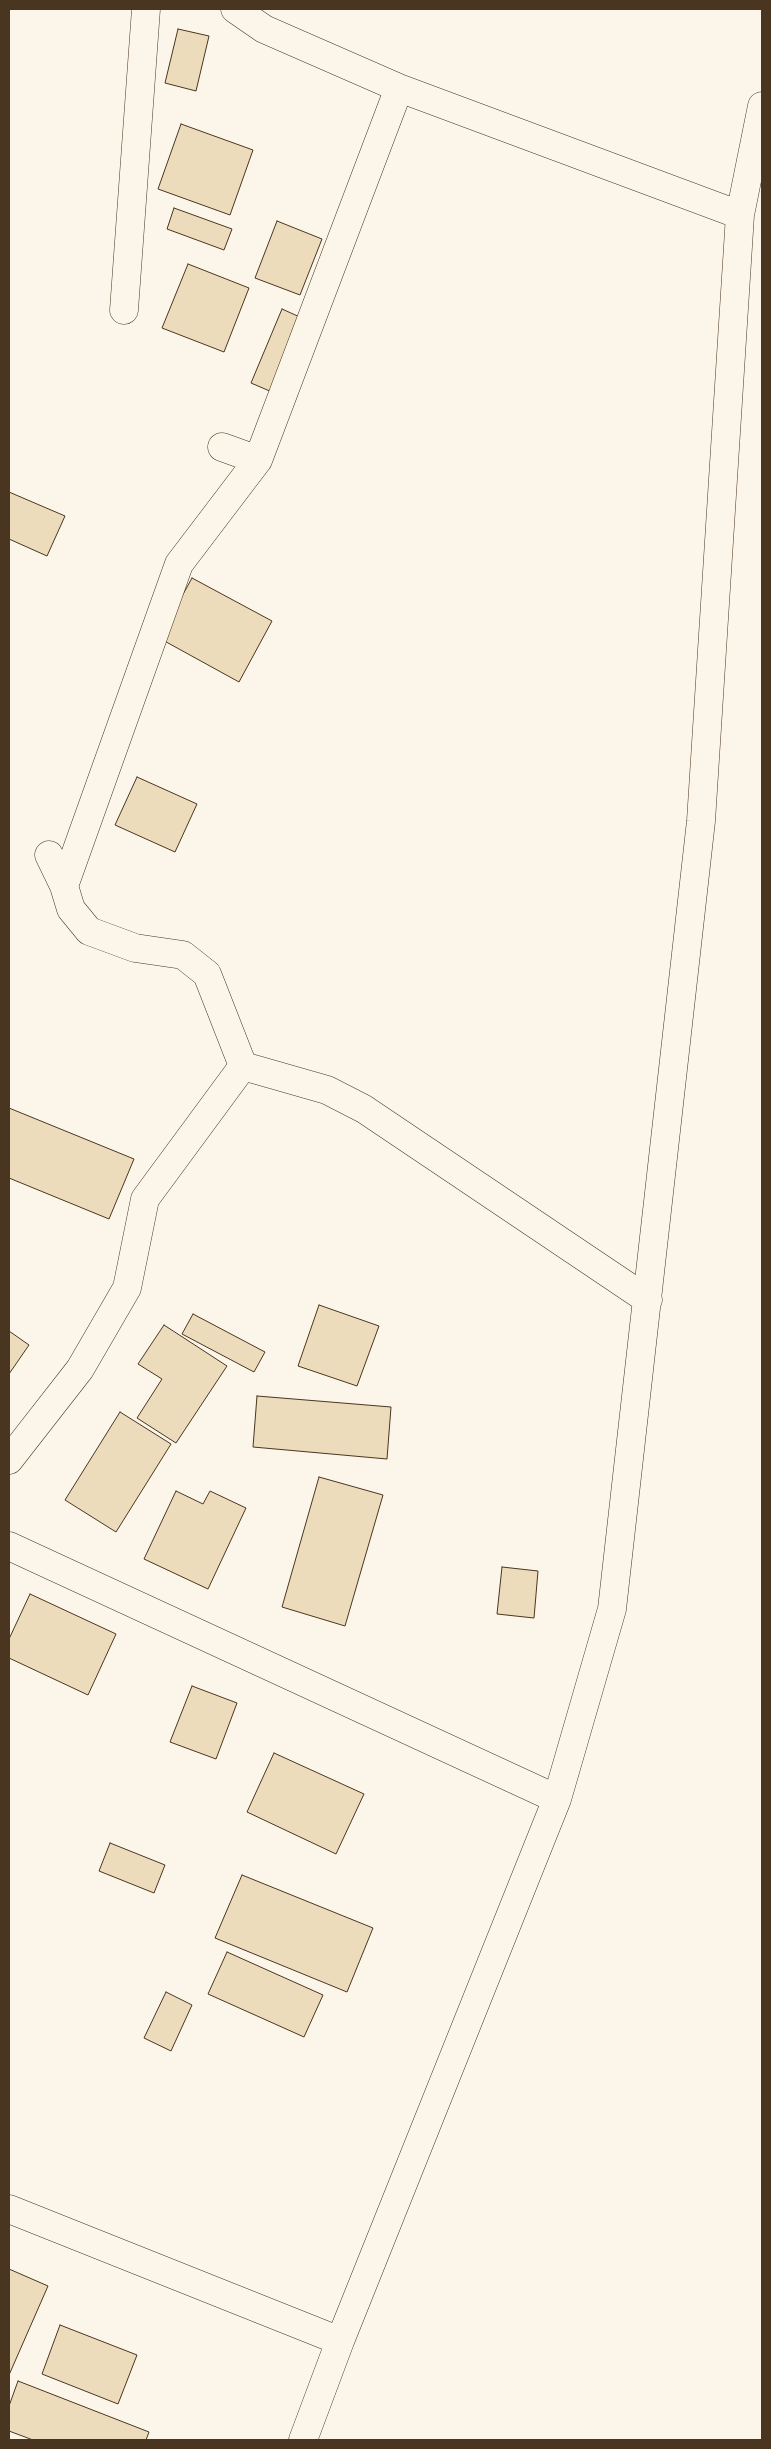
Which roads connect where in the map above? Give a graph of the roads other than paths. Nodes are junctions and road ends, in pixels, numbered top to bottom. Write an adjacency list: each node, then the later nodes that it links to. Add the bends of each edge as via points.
1 (146, 9): 6 (street)
2 (236, 9): 3 (street, via 264,29)
3 (399, 88): 5 (street); 8 (street)
4 (762, 106): 5 (street)
5 (740, 215): 12 (street, via 701,821)
6 (124, 310)
7 (222, 447): 8 (street)
8 (258, 460): 10 (street, via 179,564)
9 (49, 855): 10 (street)
10 (64, 886): 11 (street, via 71,909 89,932 136,948 183,956 207,974)
11 (243, 1066): 12 (street, via 327,1090 364,1109); 13 (street, via 145,1199 127,1288 80,1369)
12 (648, 1300): 15 (street, via 612,1608)
13 (9, 1460)
14 (9, 1546): 15 (street)
15 (557, 1799): 17 (street)
16 (9, 2209): 17 (street)
17 (340, 2341): 18 (street)
18 (303, 2440)

